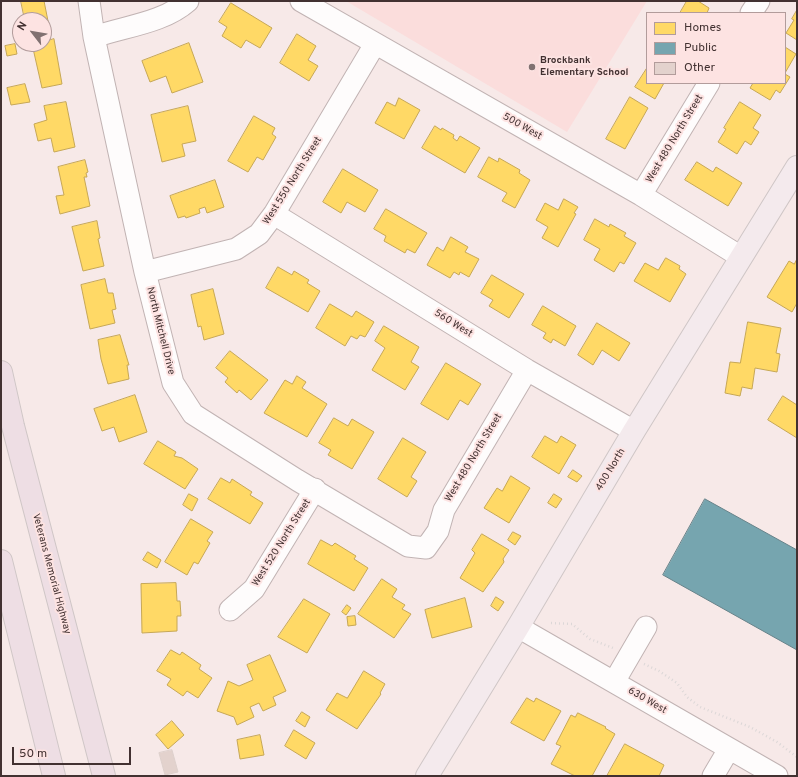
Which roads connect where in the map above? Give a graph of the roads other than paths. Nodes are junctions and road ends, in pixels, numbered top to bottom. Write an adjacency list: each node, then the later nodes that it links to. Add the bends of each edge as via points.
1 (89, 1): 6 (street, North Mitchell Drive)
2 (188, 1): 6 (street, via 168,14)
3 (301, 1): 7 (street, 500 West)
4 (759, 1): 5 (street)
5 (752, 12)
6 (94, 37): 13 (street, North Mitchell Drive)
7 (375, 44): 10 (street, 500 West); 11 (street, West 550 North Street)
8 (708, 84): 10 (street, West 480 North Street)
9 (797, 167): 12 (main road, 400 North)
10 (641, 195): 12 (street, 500 West)
11 (274, 214): 13 (street, West 550 North Street, via 259,234 236,249); 14 (street, 560 West)
12 (741, 257): 16 (main road, 400 North)
13 (145, 272): 17 (street, North Mitchell Drive, via 173,382 193,414)
14 (527, 370): 16 (street, 560 West); 18 (street, West 480 North Street, via 444,510 438,531)
15 (1, 372): 26 (highway, Veterans Memorial Highway)
16 (634, 431): 22 (main road, 400 North)
17 (315, 489): 18 (street, North Mitchell Drive, via 408,546); 20 (street, West 520 North Street, via 254,589)
18 (426, 548)
19 (1, 561): 25 (highway)
20 (230, 610)
21 (646, 626): 23 (street)
22 (518, 627): 23 (street, 630 West); 27 (main road, 400 North)
23 (614, 682): 24 (street, 630 West)
24 (729, 749): 28 (street); 29 (street, 630 West)
25 (54, 776)
26 (104, 776)
27 (427, 776)
28 (713, 776)
29 (776, 776)

